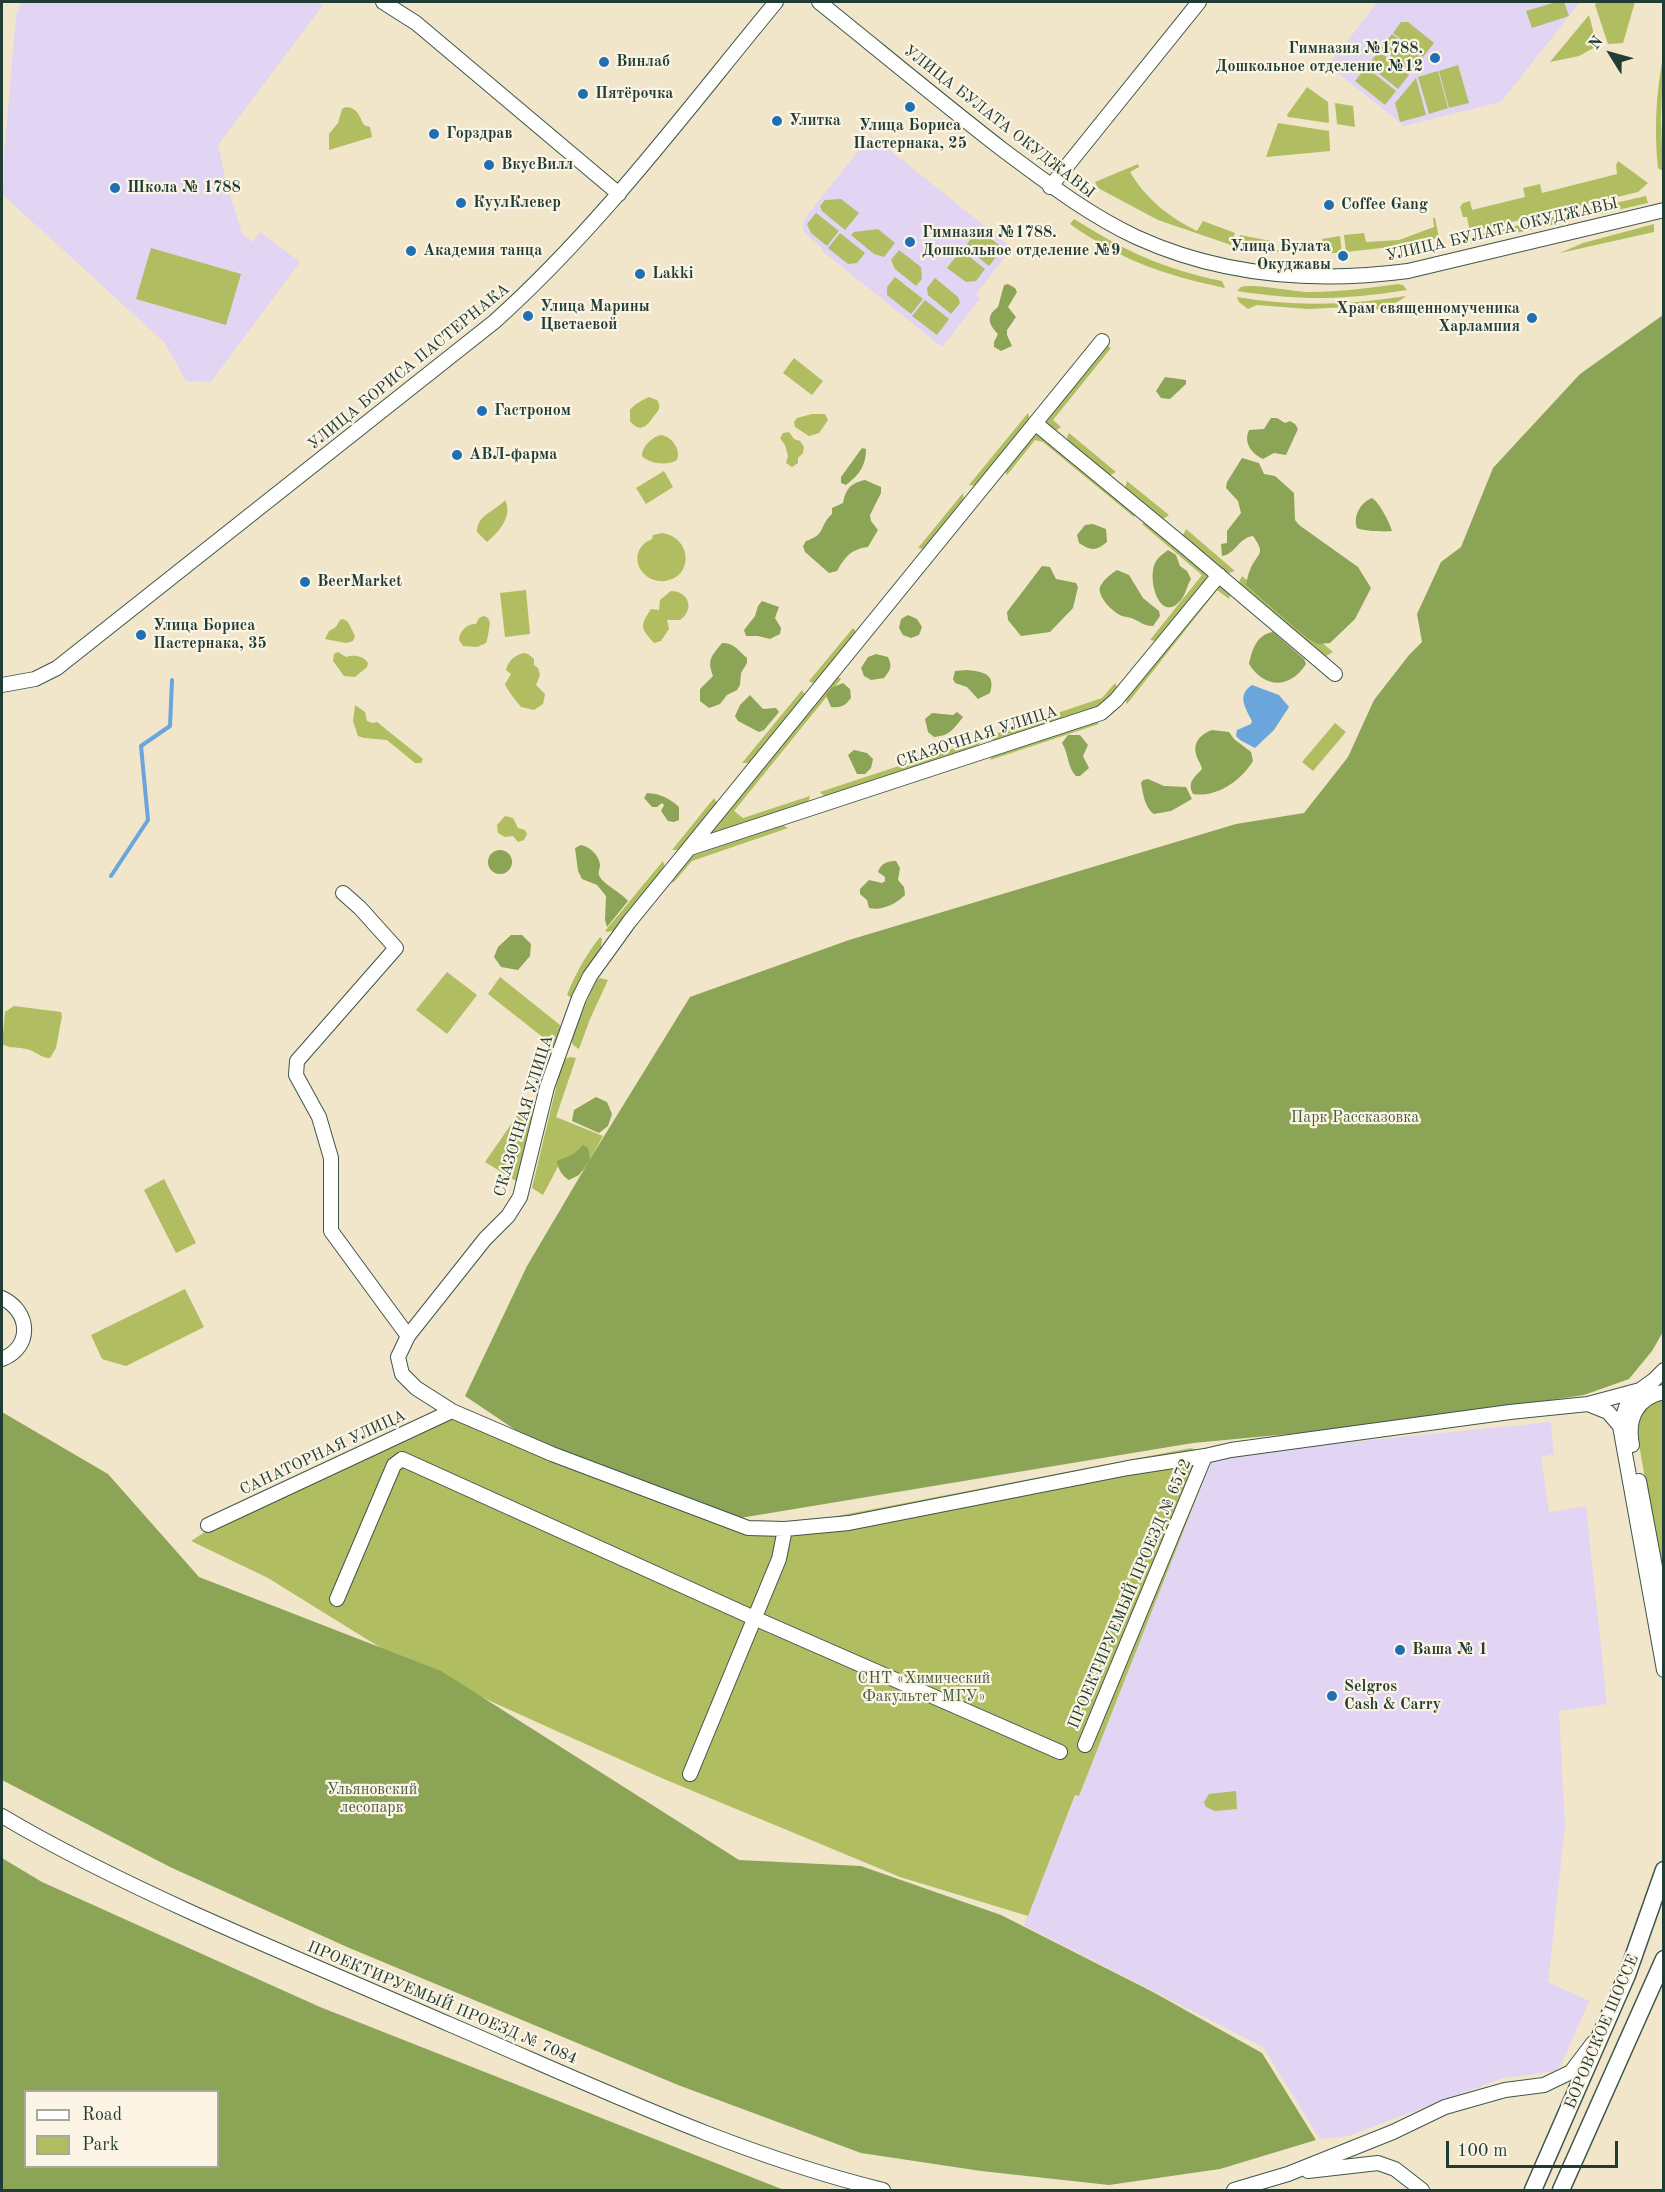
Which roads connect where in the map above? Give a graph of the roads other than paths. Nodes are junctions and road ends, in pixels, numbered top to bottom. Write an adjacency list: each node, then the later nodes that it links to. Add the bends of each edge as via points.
1 (383, 2): 6 (street, via 416,22)
2 (776, 2): 6 (street, УЛИЦА БОРИСА ПАСТЕРНАКА)
3 (819, 2): 5 (street, УЛИЦА БУЛАТА ОКУДЖАВЫ)
4 (1199, 2): 5 (street)
5 (1050, 187): 7 (street, УЛИЦА БУЛАТА ОКУДЖАВЫ, via 1108,223 1170,250 1234,268 1304,276 1408,271)
6 (619, 194): 12 (street, УЛИЦА БОРИСА ПАСТЕРНАКА, via 529,290 440,366 57,668 35,680)
7 (1664, 210)
8 (1102, 341): 9 (street, СКАЗОЧНАЯ УЛИЦА)
9 (1035, 423): 10 (street); 13 (street, СКАЗОЧНАЯ УЛИЦА)
10 (1219, 575): 11 (street); 13 (street, СКАЗОЧНАЯ УЛИЦА, via 1101,713)
11 (1335, 674)
12 (2, 685)
13 (690, 848): 16 (street, СКАЗОЧНАЯ УЛИЦА, via 628,922 584,987 547,1087 520,1197)
14 (343, 893): 16 (street, via 396,948 297,1061 296,1075 319,1116 331,1158 331,1231)
15 (2, 1298): 17 (street, via 20,1312 24,1330 16,1350)
16 (408, 1336): 22 (street, via 398,1357 402,1374)
17 (2, 1359)
18 (1664, 1370): 19 (street)
19 (1640, 1390): 21 (street); 23 (street, via 1626,1407)
20 (1664, 1392): 27 (street, via 1642,1402 1630,1427)
21 (1588, 1404): 23 (street, via 1608,1412); 24 (street)
22 (452, 1411): 25 (street, САНАТОРНАЯ УЛИЦА); 26 (street, via 552,1454 748,1528)
23 (1620, 1426): 27 (street)
24 (1205, 1456): 26 (street, via 849,1523); 32 (street, ПРОЕКТИРУЕМЫЙ ПРОЕЗД № 6572)
25 (208, 1525)
26 (786, 1529): 30 (street, via 779,1559)
27 (1651, 1573): 29 (street); 31 (street)
28 (337, 1599): 30 (street, via 394,1465 402,1459)
29 (1664, 1615)
30 (754, 1618): 33 (street); 34 (street)
31 (1664, 1670)
32 (1085, 1745)
33 (1060, 1752)
34 (690, 1774)
35 (2, 1816): 40 (street, ПРОЕКТИРУЕМЫЙ ПРОЕЗД № 7084, via 116,1878 590,2084 739,2146 824,2176)
36 (1664, 1870): 38 (main road, БОРОВСКОЕ ШОССЕ)
37 (1664, 1959): 44 (main road, БОРОВСКОЕ ШОССЕ)
38 (1606, 2024): 39 (street, via 1571,2072 1544,2085 1505,2090 1445,2107); 43 (main road, БОРОВСКОЕ ШОССЕ)
39 (1288, 2174): 41 (street); 42 (street, via 1378,2163 1395,2169)
40 (883, 2190)
41 (1234, 2190)
42 (1422, 2190)
43 (1533, 2190)
44 (1561, 2190)

